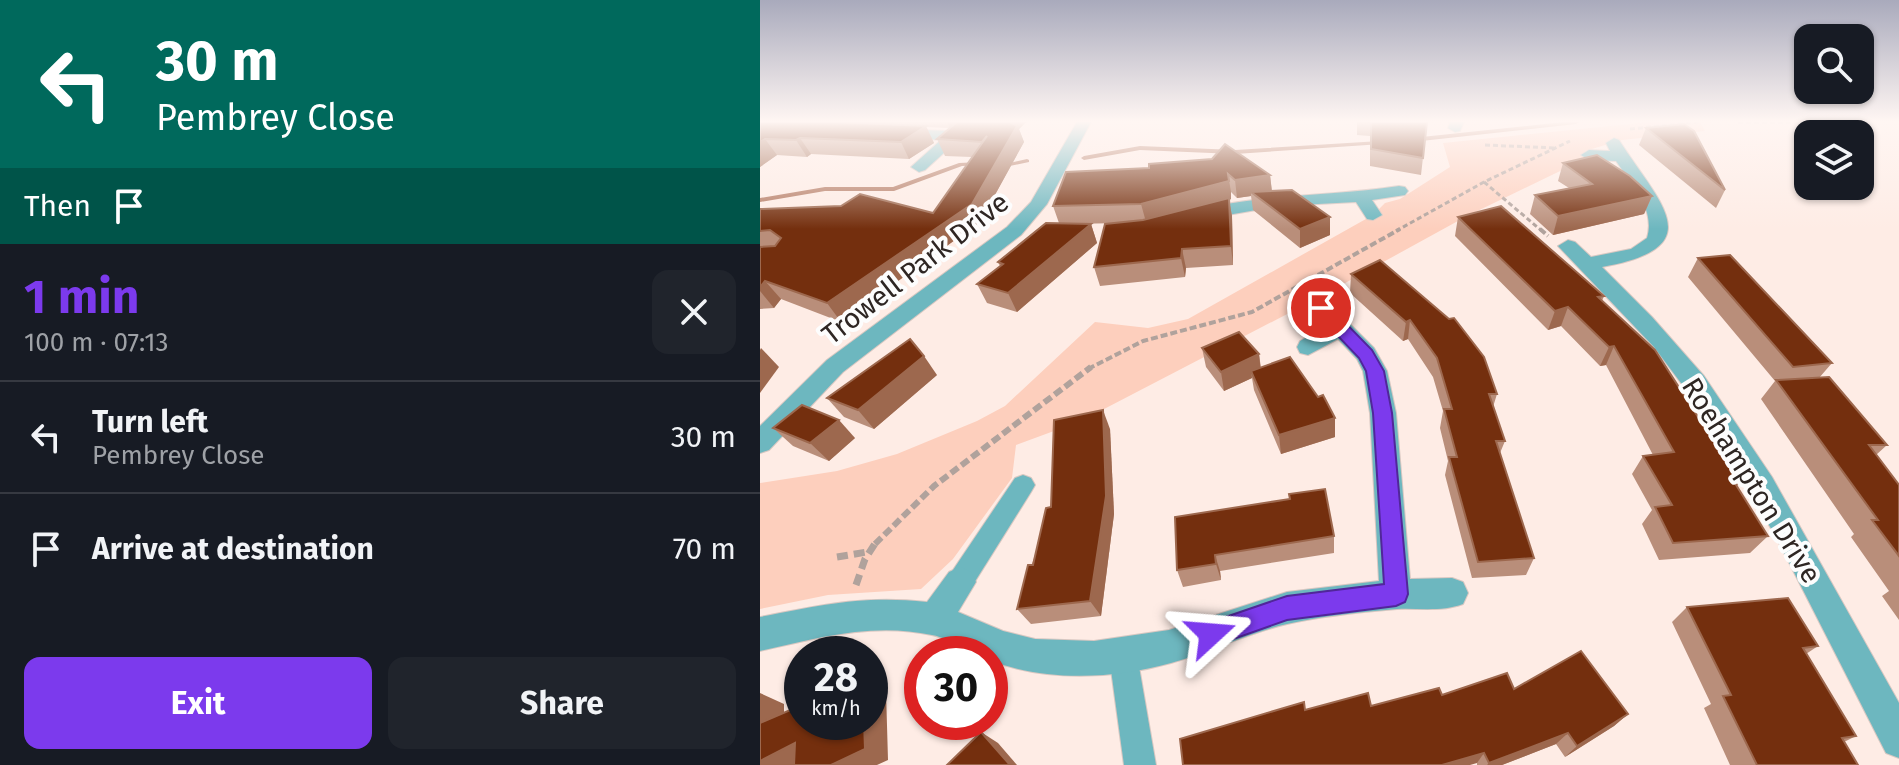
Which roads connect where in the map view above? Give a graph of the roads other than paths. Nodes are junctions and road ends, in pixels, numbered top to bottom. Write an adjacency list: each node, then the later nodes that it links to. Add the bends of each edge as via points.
1 (930, 158): 4 (street)
2 (1064, 158): 9 (street, Trowell Park Drive, via 1038,204)
3 (1626, 158): 22 (street, Roehampton Drive, via 1654,203 1659,220 1656,239 1645,250 1578,255 1650,326 1710,403 1791,534)
4 (919, 167)
5 (1399, 191): 6 (street)
6 (1361, 197): 7 (street); 8 (street, via 1251,202)
7 (1373, 215)
8 (1175, 222)
9 (1014, 231): 10 (street); 14 (street, Trowell Park Drive, via 835,366)
10 (1040, 232)
11 (1321, 308): 12 (street)
12 (1339, 329): 13 (street); 18 (street, via 1366,354 1375,371 1383,413)
13 (1308, 347)
14 (760, 443)
15 (1023, 485): 16 (lane)
16 (960, 582): 19 (street)
17 (1452, 593): 18 (street)
18 (1396, 594): 21 (street, via 1287,608 1169,647)
19 (935, 619): 20 (street, via 886,613 844,616); 21 (street, via 1035,656)
20 (760, 634)
21 (1123, 655): 23 (lane)
22 (1899, 740)
23 (1140, 765)

